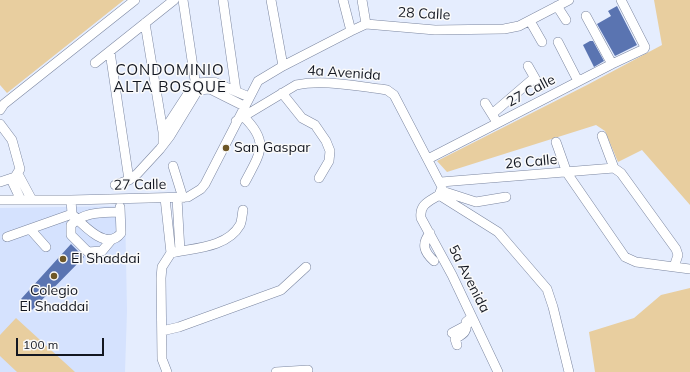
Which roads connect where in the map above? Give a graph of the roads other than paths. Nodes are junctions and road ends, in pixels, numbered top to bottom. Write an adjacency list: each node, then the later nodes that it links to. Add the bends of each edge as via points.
1 (135, 0): 33 (street, via 4,104)
2 (174, 0): 14 (street)
3 (183, 0): 26 (street)
4 (223, 0): 28 (street)
5 (271, 0): 22 (street)
6 (343, 0): 16 (street)
7 (362, 0): 15 (street)
8 (569, 0): 10 (street, 28 Calle)
9 (621, 0): 21 (street, 27 Calle, via 645,47)
10 (557, 6): 12 (street); 13 (street, 28 Calle)
11 (586, 16): 21 (street)
12 (566, 20)
13 (530, 21): 15 (street, 28 Calle, via 504,29 434,30); 17 (street)
14 (145, 23): 19 (street); 38 (street)
15 (366, 24): 16 (street)
16 (351, 31): 22 (street)
17 (542, 42)
18 (558, 42): 25 (street)
19 (110, 52): 20 (street); 47 (street)
20 (95, 63)
21 (612, 64): 25 (street, 27 Calle)
22 (283, 66): 30 (street, via 263,77)
23 (528, 66): 24 (street)
24 (534, 78): 27 (street); 34 (street)
25 (578, 81): 37 (street, 27 Calle)
26 (196, 86): 28 (street, via 209,81); 32 (street, via 210,89); 38 (street)
27 (540, 87)
28 (236, 91): 30 (street)
29 (282, 93): 35 (street, 4a Avenida); 41 (street, 4a Avenida, via 296,85 310,83 387,90 394,95); 46 (street, via 302,118 315,125 326,141 330,161)
30 (249, 97): 32 (street)
31 (485, 103): 34 (street)
32 (244, 106): 35 (street)
33 (0, 110)
34 (492, 114): 37 (street)
35 (240, 119): 49 (street, via 257,131 260,150); 54 (street, 27 Calle, via 201,189)
36 (0, 124): 45 (street, via 12,140 19,166)
37 (498, 124): 41 (street, 27 Calle)
38 (166, 134): 47 (street, via 163,145)
39 (602, 136): 43 (street)
40 (556, 142): 44 (street)
41 (428, 159): 51 (street, 4a Avenida)
42 (172, 166): 54 (street)
43 (617, 171): 44 (street, 26 Calle); 71 (street, via 676,249 678,255)
44 (567, 173): 51 (street, 26 Calle); 71 (street, via 625,257 636,262)
45 (15, 176): 48 (street); 57 (street); 58 (street)
46 (319, 178)
47 (129, 180): 50 (street)
48 (0, 182)
49 (245, 182)
50 (115, 185)
51 (441, 189): 52 (street, via 476,202); 64 (street, 5a Avenida, via 422,206 420,212); 80 (street, 4a Avenida, via 498,232 547,289)
52 (506, 197)
53 (165, 198): 54 (street, 27 Calle); 55 (street, 27 Calle); 68 (street)
54 (180, 198): 68 (street)
55 (120, 199): 59 (street, 27 Calle); 61 (street)
56 (0, 200): 57 (street, 27 Calle)
57 (21, 200): 58 (street, 27 Calle)
58 (32, 200): 59 (street, 27 Calle)
59 (71, 200): 62 (street)
60 (243, 210): 68 (street, via 241,224 237,230 222,240 207,246)
61 (120, 212): 62 (street); 66 (street, via 121,233)
62 (75, 217): 63 (street); 66 (street, via 102,239); 66 (street, via 71,235 88,252 102,251)
63 (30, 229): 65 (street); 67 (street)
64 (430, 233): 69 (street, via 423,246); 73 (street, 5a Avenida)
65 (7, 237)
66 (112, 239)
67 (46, 247)
68 (176, 252): 74 (street, via 162,268)
69 (434, 261)
70 (306, 267): 74 (street, via 281,290 180,327)
71 (674, 267): 72 (street)
72 (690, 270)
73 (469, 321): 75 (street, via 465,333); 79 (street, 5a Avenida)
74 (162, 331): 77 (street, via 162,358)
75 (453, 337)
76 (308, 370): 78 (street)
77 (167, 372)
78 (276, 372)
79 (498, 372)
80 (569, 372)

